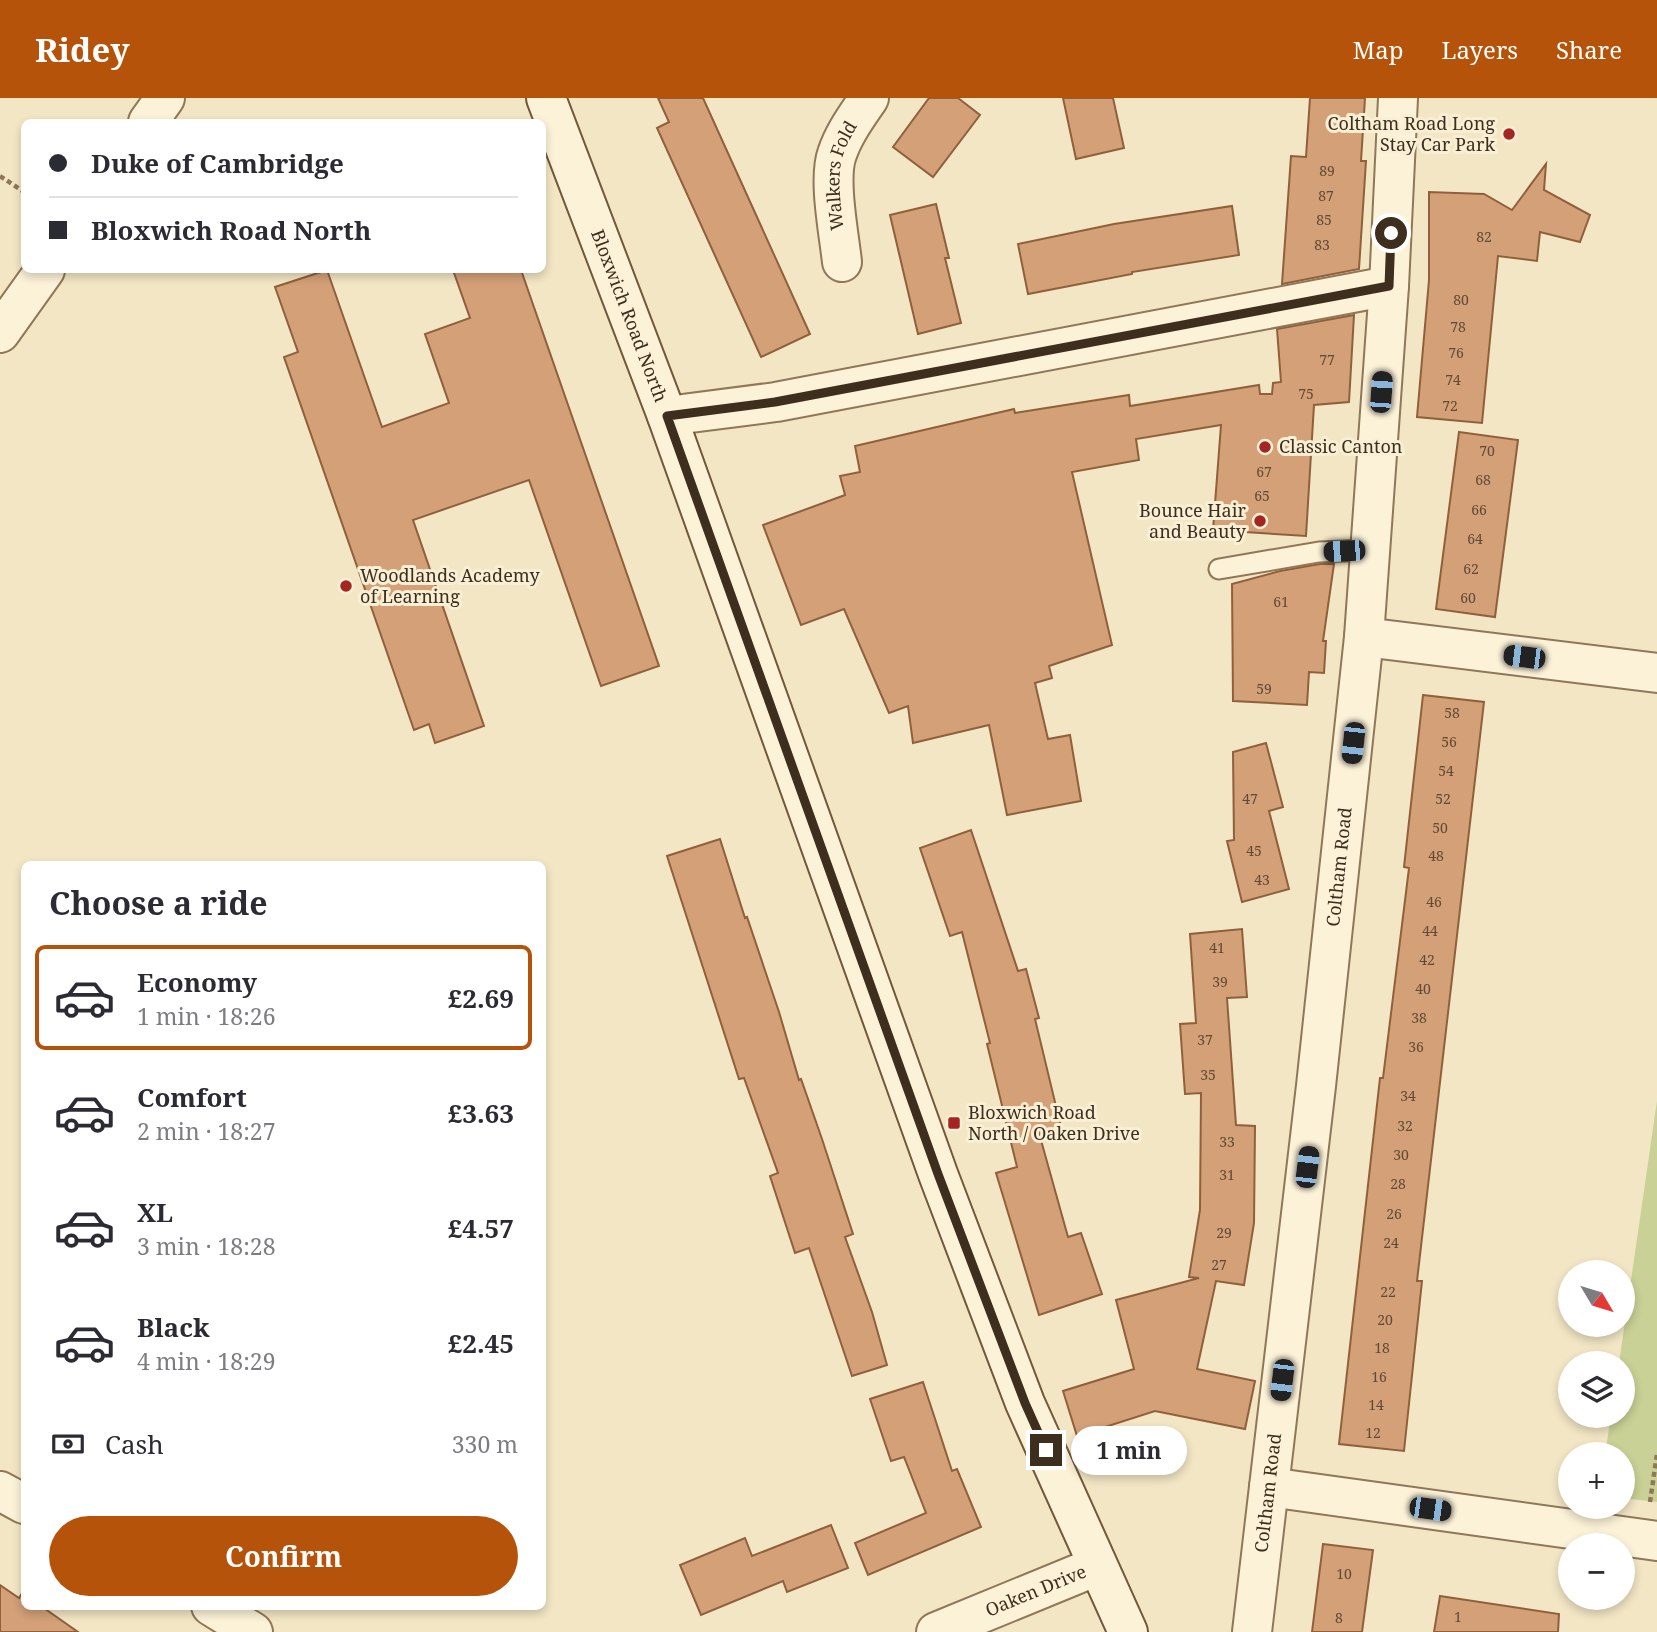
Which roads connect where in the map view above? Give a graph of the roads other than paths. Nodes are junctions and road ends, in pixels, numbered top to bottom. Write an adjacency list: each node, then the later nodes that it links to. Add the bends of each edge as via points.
1 (165, 98): 5 (street)
2 (546, 98): 10 (street, Bloxwich Road North)
3 (869, 98): 6 (street, Walkers Fold, via 835,157)
4 (1398, 98): 8 (street, Coltham Road)
5 (150, 119)
6 (842, 262)
7 (43, 273): 9 (street)
8 (1389, 286): 10 (street, via 775,402); 11 (street, Coltham Road)
9 (0, 333)
10 (667, 416): 19 (street, Bloxwich Road North, via 938,1174 1025,1403)
11 (1369, 550): 12 (lane, via 1319,552); 13 (street, Coltham Road)
12 (1219, 569)
13 (1364, 637): 14 (street); 15 (street, Coltham Road)
14 (1657, 673)
15 (1269, 1487): 18 (street); 24 (street, Coltham Road)
16 (0, 1491): 17 (street)
17 (21, 1502)
18 (1651, 1540)
19 (1097, 1566): 22 (street, Oaken Drive); 23 (street, Bloxwich Road North)
20 (222, 1610): 21 (street)
21 (252, 1621)
22 (936, 1632)
23 (1128, 1632)
24 (1252, 1632)

